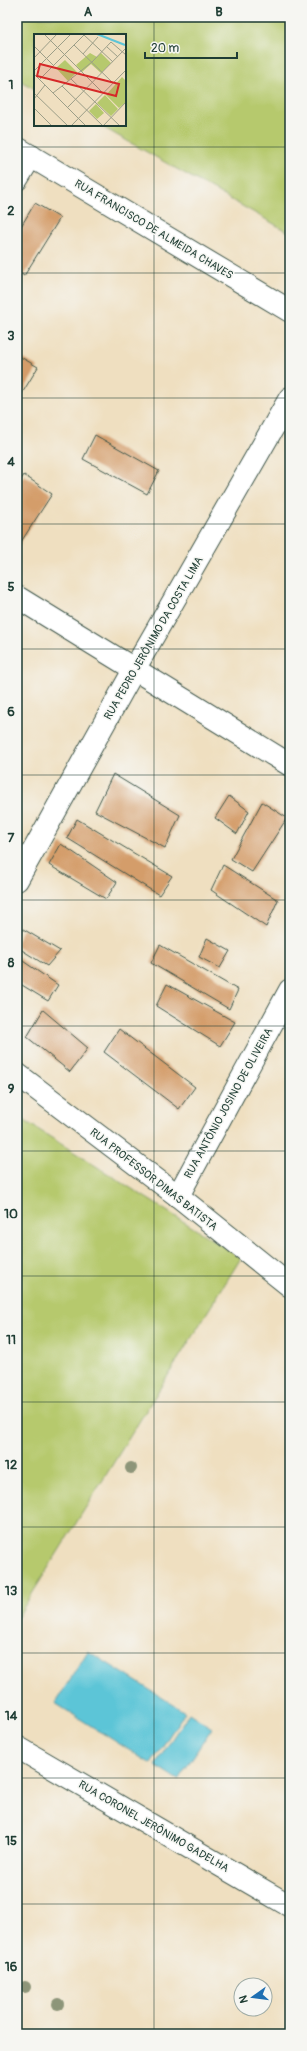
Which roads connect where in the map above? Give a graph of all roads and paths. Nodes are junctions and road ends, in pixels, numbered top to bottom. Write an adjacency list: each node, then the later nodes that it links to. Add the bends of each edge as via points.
1 (24, 152): 2 (street); 3 (street, RUA FRANCISCO DE ALMEIDA CHAVES)
2 (17, 179)
3 (290, 311)
4 (290, 398): 6 (street, RUA PEDRO JERÔNIMO DA COSTA LIMA)
5 (17, 597): 6 (street)
6 (135, 668): 7 (street); 8 (street, RUA PEDRO JERÔNIMO DA COSTA LIMA)
7 (290, 765)
8 (17, 880)
9 (290, 990): 11 (street, RUA ANTÔNIO JOSINO DE OLIVEIRA)
10 (17, 1074): 11 (street, RUA PROFESSOR DIMAS BATISTA)
11 (178, 1196): 12 (street, RUA PROFESSOR DIMAS BATISTA)
12 (290, 1286)
13 (17, 1746): 14 (street, RUA CORONEL JERÔNIMO GADELHA)
14 (290, 1906)

